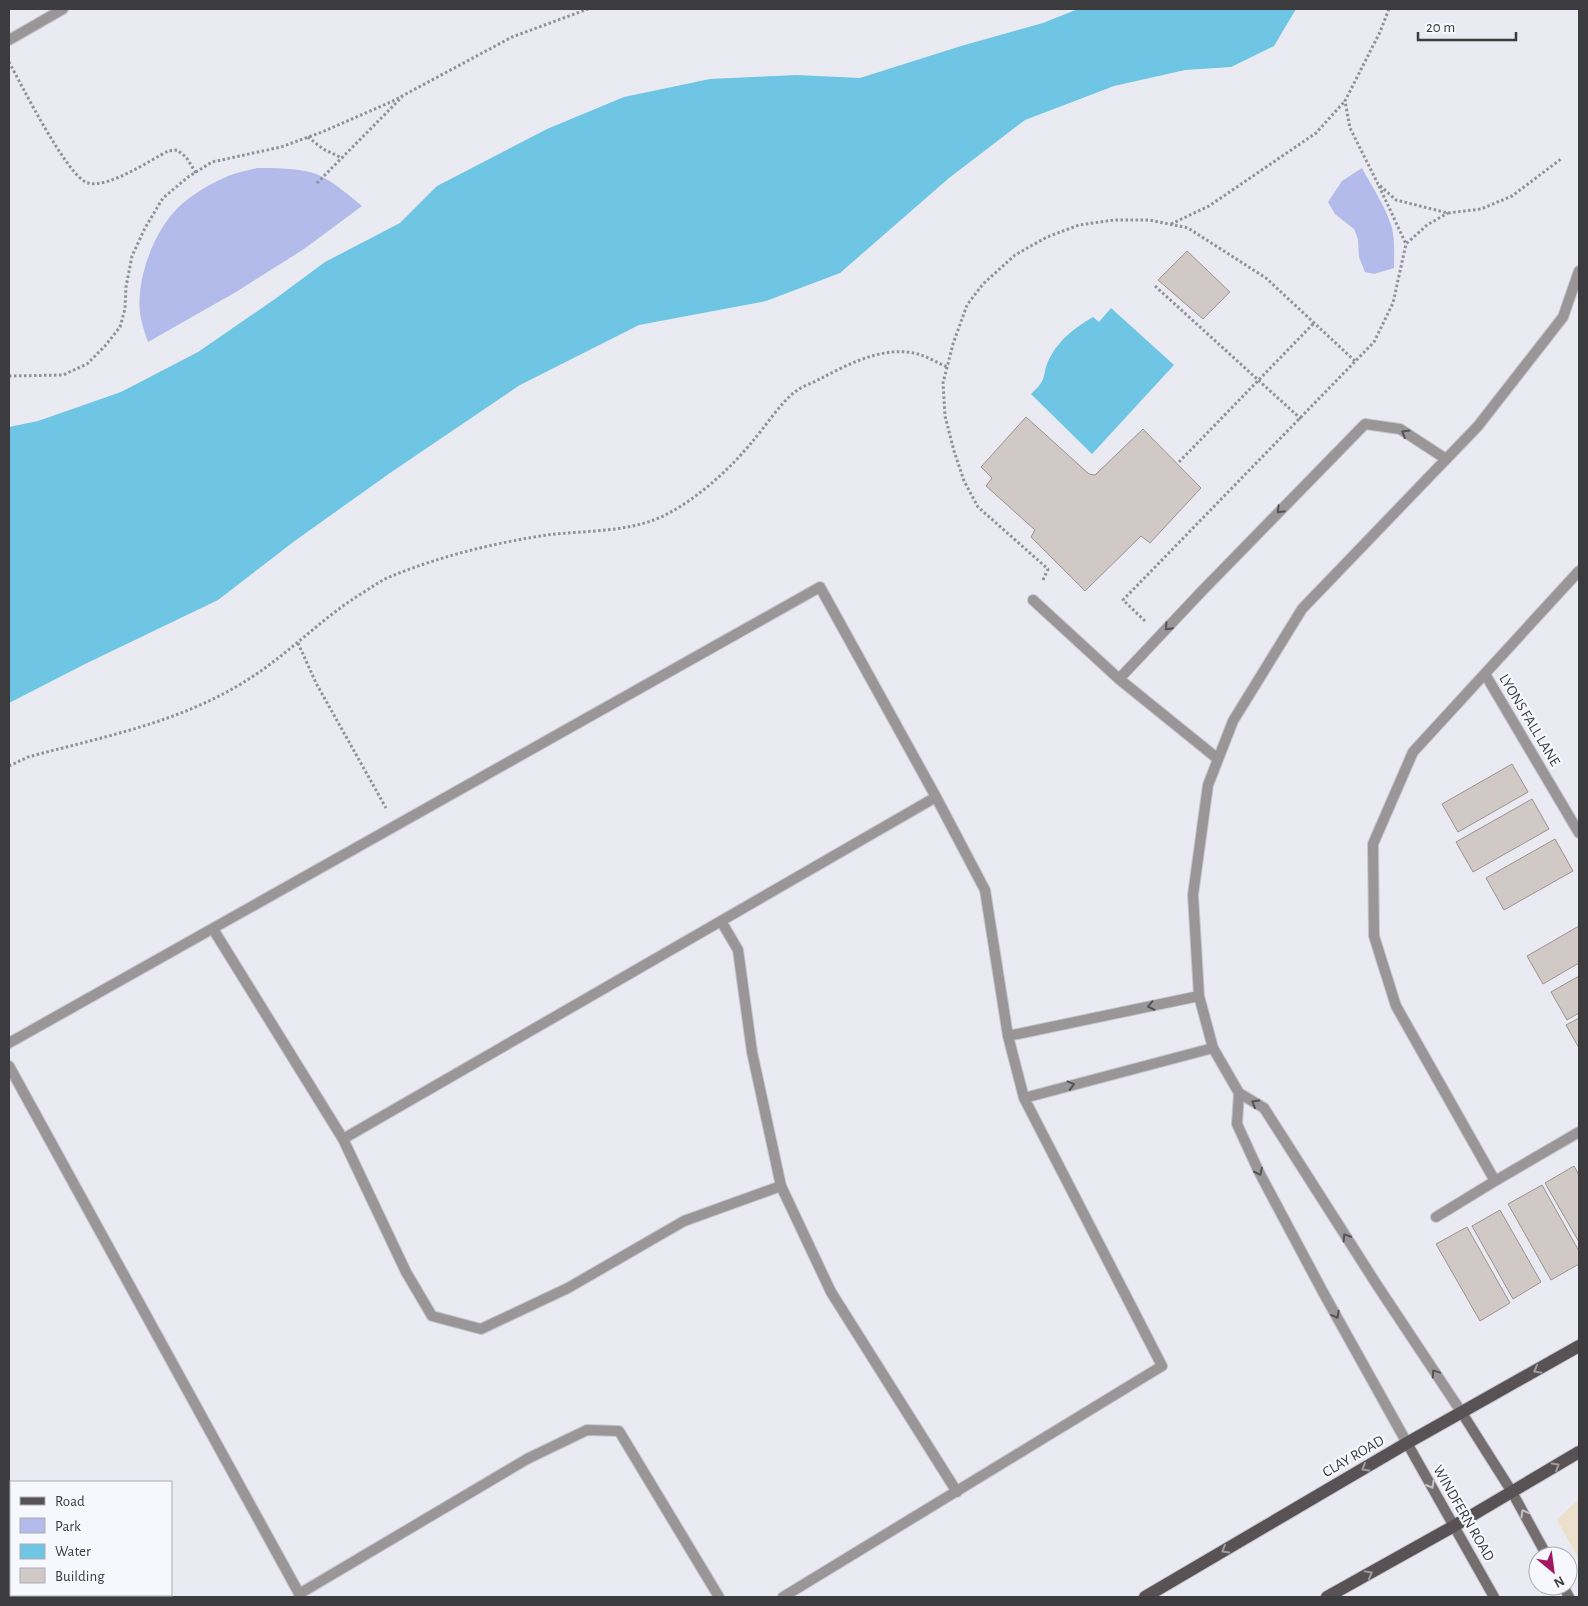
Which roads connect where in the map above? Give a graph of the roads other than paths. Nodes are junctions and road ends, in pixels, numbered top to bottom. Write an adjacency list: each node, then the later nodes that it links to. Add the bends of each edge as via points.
1 (63, 9): 2 (street)
2 (9, 40)
3 (1579, 271): 4 (street, via 1563,317 1478,426)
4 (1446, 459): 8 (street, one-way to 8, via 1400,429 1365,424); 9 (street, via 1302,609 1232,721)
5 (1579, 571): 7 (street)
6 (1033, 600): 8 (street)
7 (1485, 674): 11 (street, LYONS FALL LANE); 23 (street, via 1413,752 1373,844 1374,936 1396,1006)
8 (1119, 679): 9 (street)
9 (1218, 759): 14 (street, via 1208,785 1194,895)
10 (936, 797): 12 (street); 13 (street, via 820,587); 15 (street, via 985,890)
11 (1579, 833)
12 (720, 921): 22 (street); 24 (street, via 738,950 752,1052)
13 (213, 929): 16 (street); 22 (street)
14 (1199, 996): 15 (street, one-way to 15); 17 (street)
15 (1008, 1036): 20 (street)
16 (9, 1043)
17 (1213, 1048): 19 (street); 20 (street, one-way to 17)
18 (9, 1066): 34 (street)
19 (1239, 1093): 27 (street, one-way to 19, via 1264,1108); 28 (street, one-way to 28, via 1237,1124 1259,1172)
20 (1024, 1098): 30 (street, via 1162,1366)
21 (1579, 1132): 23 (street)
22 (344, 1139): 24 (street, via 406,1272 432,1316 482,1328 568,1288 684,1221)
23 (1495, 1181): 25 (street)
24 (780, 1186): 30 (street, via 831,1292)
25 (1436, 1217)
26 (1579, 1346): 27 (main road, CLAY ROAD, one-way to 27)
27 (1462, 1413): 28 (main road, CLAY ROAD); 31 (street)
28 (1407, 1443): 32 (street, WINDFERN ROAD, one-way to 32); 37 (main road, CLAY ROAD, one-way to 37)
29 (1579, 1452): 31 (main road, one-way to 29)
30 (956, 1492): 36 (street)
31 (1512, 1492): 32 (main road); 33 (street, one-way to 31)
32 (1454, 1526): 38 (main road, one-way to 32); 39 (street, WINDFERN ROAD)
33 (1542, 1546)
34 (300, 1595): 35 (street, via 527,1459 587,1430 619,1431)
35 (719, 1597)
36 (783, 1597)
37 (1145, 1597)
38 (1327, 1597)
39 (1494, 1597)

